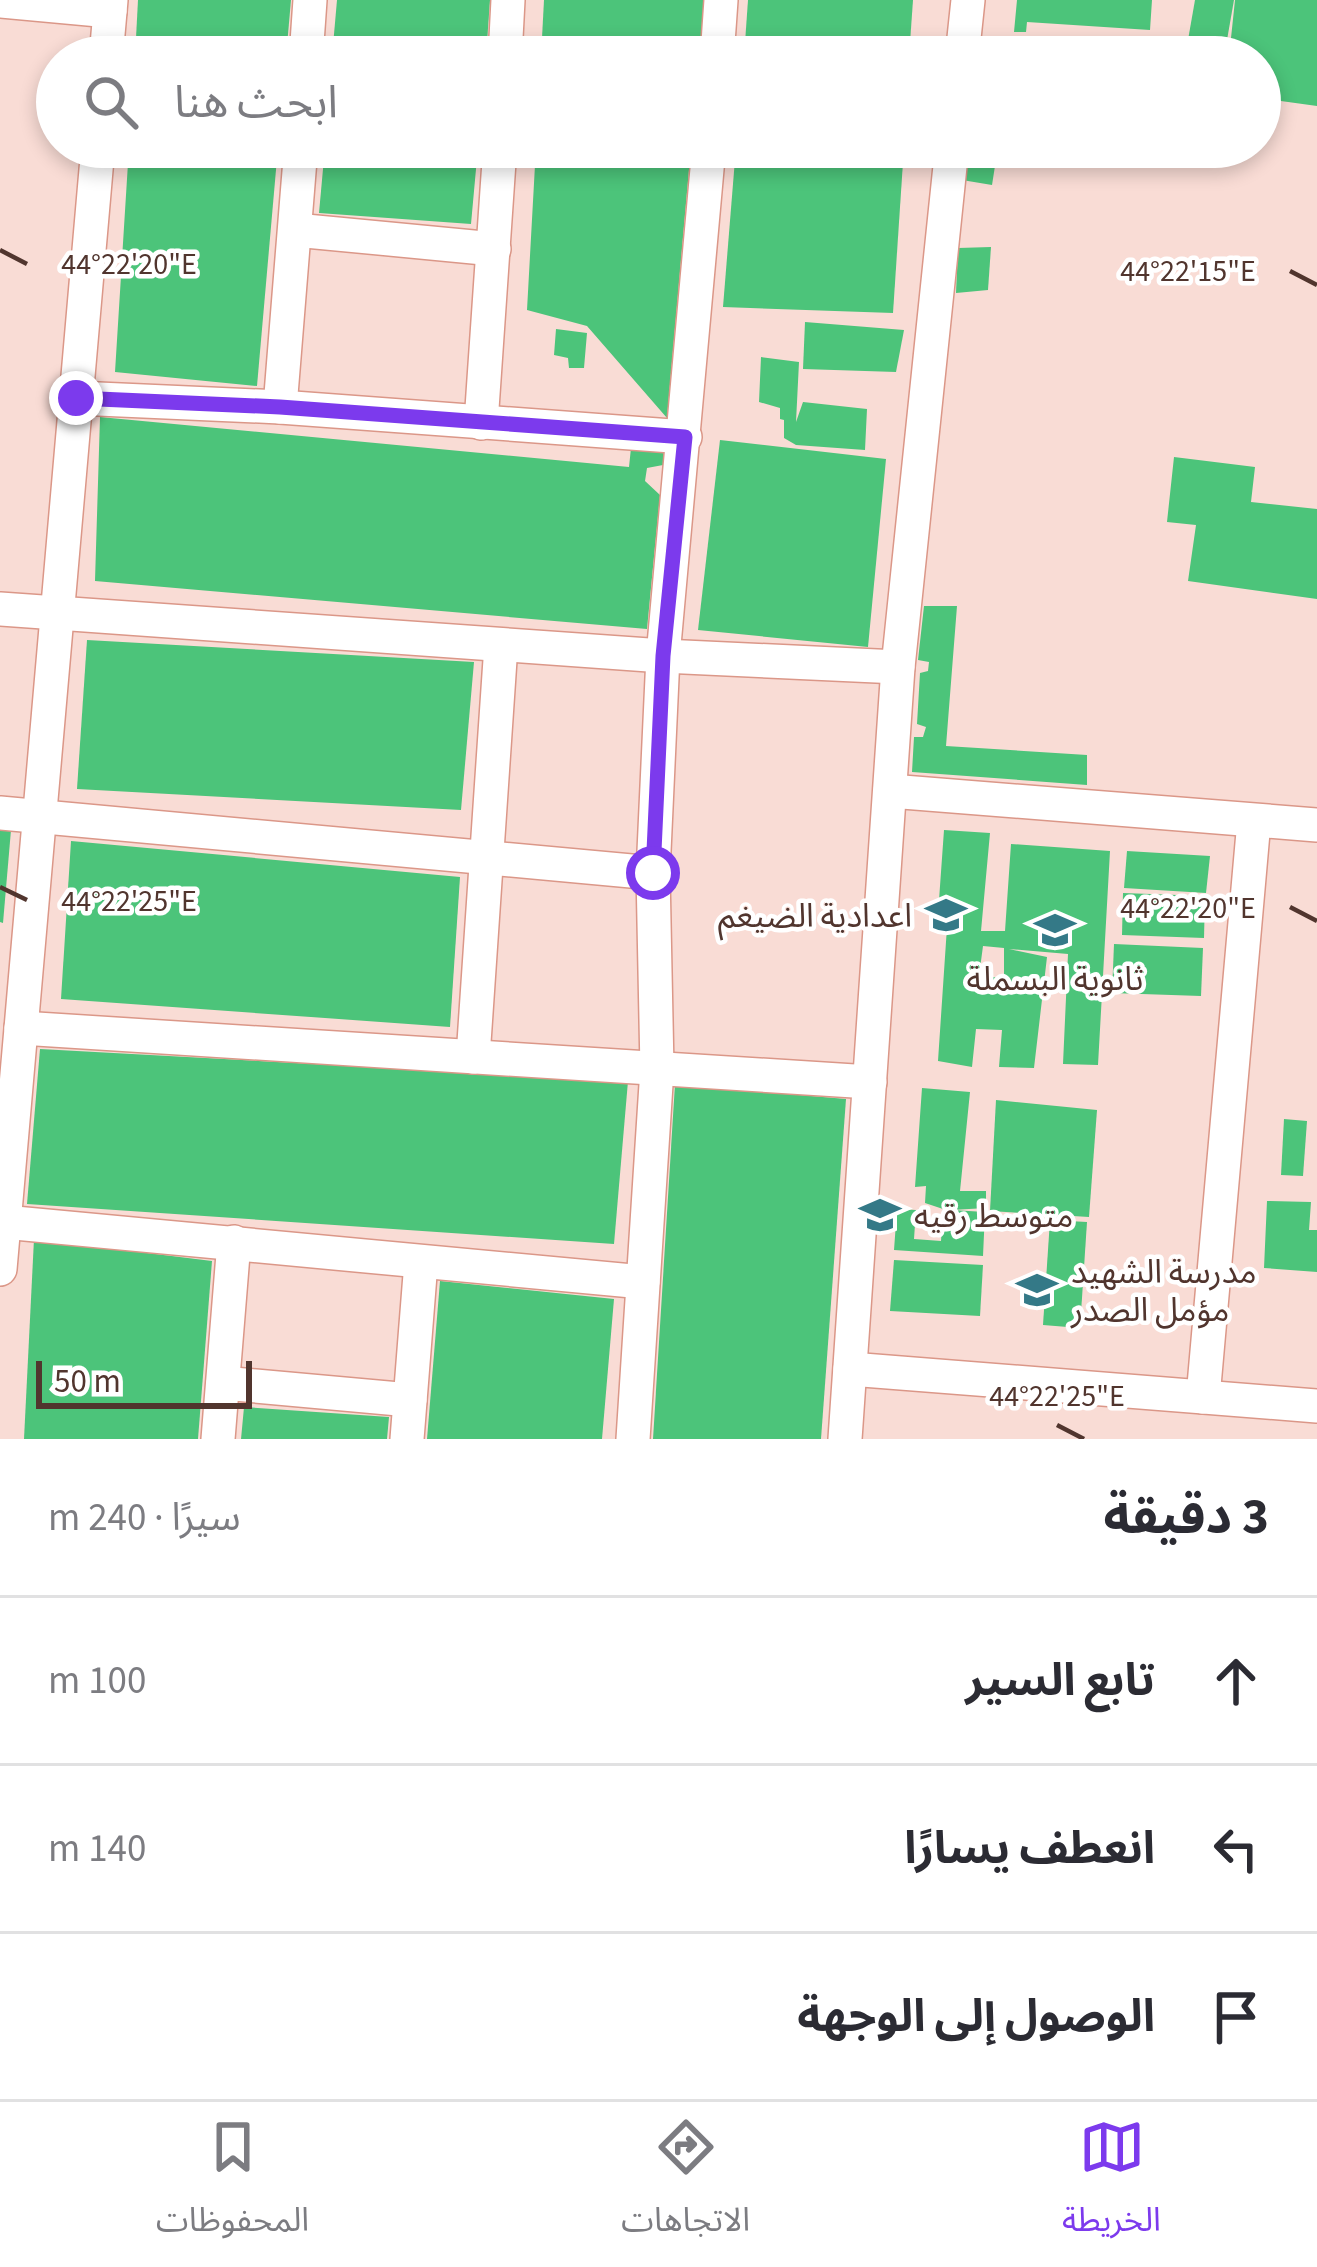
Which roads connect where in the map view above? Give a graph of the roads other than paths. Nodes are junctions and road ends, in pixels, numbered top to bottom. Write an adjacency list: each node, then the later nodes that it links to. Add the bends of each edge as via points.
1 (310, 0): 8 (street)
2 (508, 0): 9 (street)
3 (721, 0): 10 (street)
4 (968, 0): 11 (street)
5 (0, 1): 6 (street)
6 (110, 6): 7 (street)
7 (108, 36)
8 (307, 36)
9 (506, 36)
10 (718, 36)
11 (964, 36)
12 (96, 168): 19 (street)
13 (299, 168): 17 (street)
14 (499, 168): 18 (street)
15 (707, 168): 22 (street)
16 (950, 168): 27 (street)
17 (295, 230): 18 (street); 20 (street)
18 (494, 249): 21 (street)
19 (76, 398): 20 (street); 24 (street)
20 (280, 407): 21 (street)
21 (481, 422): 22 (street)
22 (685, 437): 26 (street)
23 (0, 609): 24 (street)
24 (57, 614): 25 (street); 30 (street)
25 (501, 645): 26 (street); 33 (street)
26 (663, 656): 27 (street); 34 (street)
27 (898, 667): 28 (street)
28 (890, 791): 31 (street); 38 (street)
29 (0, 813): 30 (street)
30 (40, 815): 33 (street); 35 (street)
31 (1254, 821): 32 (street); 46 (street)
32 (1317, 825)
33 (486, 857): 34 (street); 36 (street)
34 (653, 873): 37 (street)
35 (21, 1028): 36 (street); 39 (street)
36 (473, 1057): 37 (street)
37 (657, 1069): 38 (street); 43 (street)
38 (870, 1082): 44 (street)
39 (4, 1222): 40 (street); 42 (street)
40 (234, 1242): 41 (street); 45 (street)
41 (421, 1262): 43 (street); 47 (street)
42 (0, 1269)
43 (643, 1282): 51 (street)
44 (850, 1369): 46 (street); 52 (street)
45 (223, 1383): 47 (street); 49 (street)
46 (1203, 1397): 48 (street)
47 (410, 1400): 50 (street)
48 (1317, 1406)
49 (218, 1439)
50 (407, 1439)
51 (633, 1439)
52 (845, 1439)

